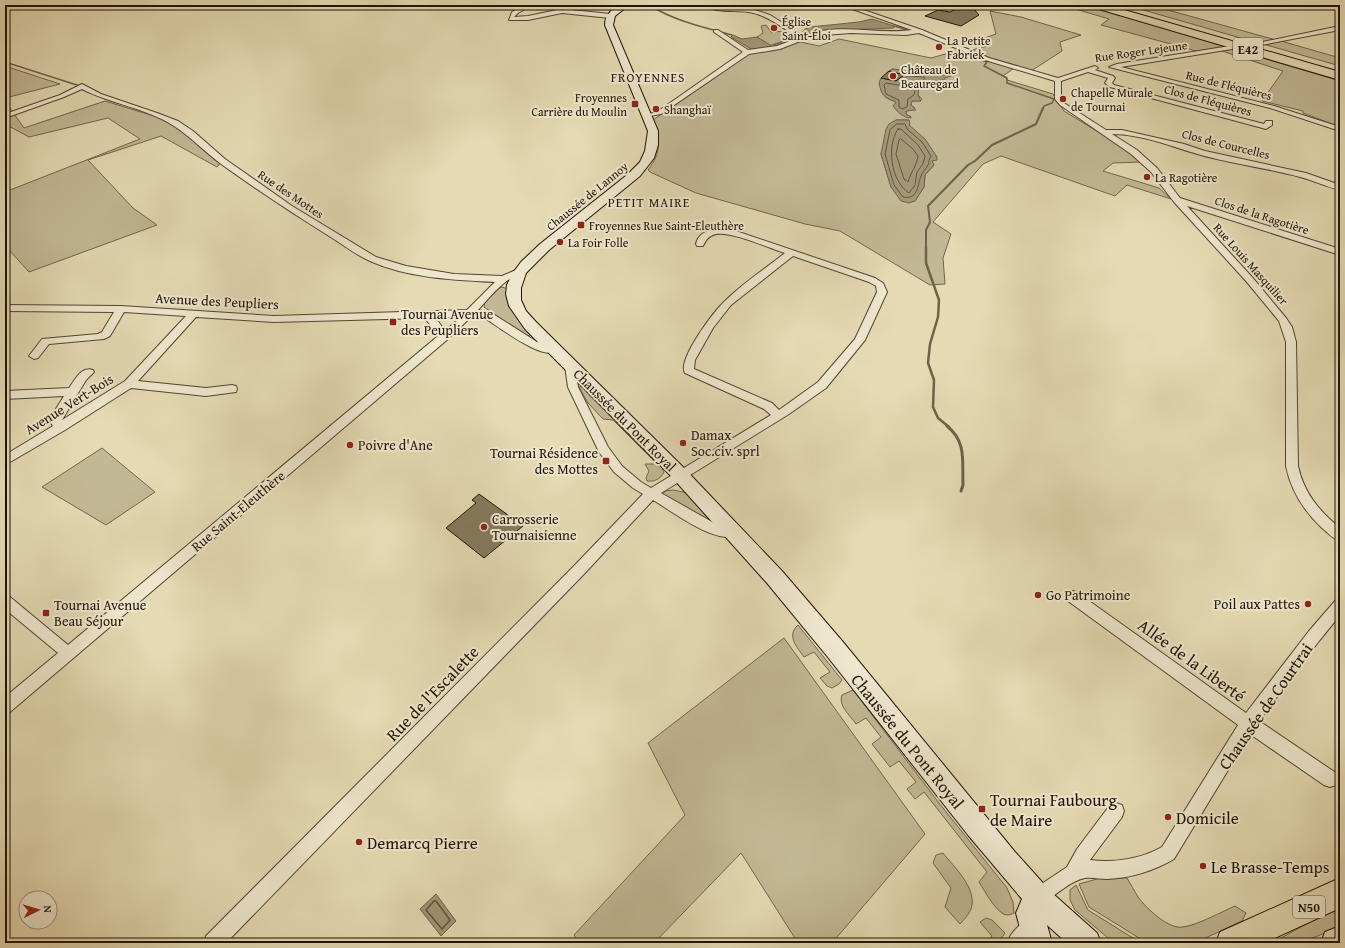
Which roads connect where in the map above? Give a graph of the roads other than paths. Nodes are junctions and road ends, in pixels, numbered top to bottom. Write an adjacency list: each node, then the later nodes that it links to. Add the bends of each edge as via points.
1 (529, 5): 9 (street, via 515,11 511,19 562,11)
2 (624, 5): 9 (main road)
3 (706, 5): 8 (street, via 738,12)
4 (770, 5): 8 (street)
5 (844, 5): 12 (street)
6 (1096, 5): 19 (highway, E42)
7 (1113, 5): 19 (highway, E42)
8 (751, 11): 13 (street, via 768,16)
9 (610, 16): 22 (main road, Chaussée de Lannoy, via 609,25)
10 (1340, 28): 14 (street)
11 (716, 31): 16 (street)
12 (916, 32): 13 (street, via 839,31); 20 (street, via 987,59)
13 (800, 37): 16 (street, via 778,48)
14 (1261, 43)
15 (1230, 48): 17 (street, Rue Roger Lejeune)
16 (747, 52): 22 (street, via 659,113)
17 (1112, 67): 18 (street, Rue Roger Lejeune); 24 (street, Rue de Fléquières, via 1279,109)
18 (1087, 70): 20 (street, Rue Roger Lejeune); 23 (street, Clos de Fléquières, via 1111,77 1108,84 1112,86)
19 (1338, 75)
20 (1058, 80): 25 (street, Rue Louis Masquilier, via 1058,99 1062,104)
21 (5, 116): 32 (street, Rue des Mottes, via 62,96 82,86 99,95 175,123 222,161 289,208 373,259 387,265 447,277)
22 (647, 116): 31 (main road, Chaussée de Lannoy, via 653,131 654,144 643,166 536,255)
23 (1266, 127)
24 (1340, 129)
25 (1104, 132): 26 (street, Clos de Courcelles, via 1122,132 1184,146 1203,153 1303,175); 27 (street, Rue Louis Masquilier, via 1148,164)
26 (1340, 188)
27 (1177, 200): 29 (street, Clos de la Ragotière); 53 (street, Rue Louis Masquilier, via 1266,297 1287,327 1291,342 1292,466 1295,482 1310,508)
28 (700, 244): 30 (street, via 706,234 720,231 730,232)
29 (1340, 252)
30 (791, 253): 47 (street, via 728,303 690,360 689,371 768,406); 47 (street, Chaussée du Pont Royal, via 872,280 880,285 882,292 860,340 827,380)
31 (521, 271): 32 (street); 39 (main road, Chaussée du Pont Royal, via 513,293 517,308 524,319)
32 (503, 280): 36 (street)
33 (5, 308): 34 (street, Avenue des Peupliers)
34 (121, 309): 35 (street, Avenue des Peupliers); 40 (street, via 106,334 100,337 46,341)
35 (194, 313): 37 (street, Avenue des Peupliers, via 274,319); 43 (street, Avenue Vert-Bois)
36 (469, 314): 37 (street, Avenue des Peupliers); 38 (street, Rue Saint-Eleuthère); 39 (street, Avenue des Peupliers, via 488,315 529,343 546,350)
37 (428, 315): 38 (street)
38 (444, 338): 57 (street, Rue Saint-Eleuthère)
39 (554, 349): 41 (main road, Chaussée du Pont Royal)
40 (34, 356)
41 (570, 366): 50 (main road, Chaussée du Pont Royal); 51 (street, Chaussée du Pont Royal, via 573,387 603,449 618,469)
42 (89, 372): 45 (street, via 82,377)
43 (129, 384): 44 (street, Avenue Vert-Bois, via 206,392); 48 (street, Avenue Vert-Bois)
44 (232, 389)
45 (72, 392): 46 (street); 48 (street, via 55,420)
46 (5, 395)
47 (778, 415): 50 (street, Chaussée du Pont Royal)
48 (61, 427): 49 (street, Avenue Vert-Bois)
49 (5, 461)
50 (680, 475): 51 (street, Rue de l'Escalette); 52 (main road, Chaussée du Pont Royal)
51 (651, 494): 52 (street, Chaussée du Pont Royal, via 702,524 720,532); 67 (street, Rue de l'Escalette)
52 (735, 532): 64 (main road, Chaussée du Pont Royal, via 808,617 945,788)
53 (1340, 536)
54 (1073, 597): 59 (street, Allée de la Liberté)
55 (5, 602): 57 (street)
56 (1340, 605): 59 (street, Chaussée de Courtrai)
57 (69, 654): 58 (street, Rue Saint-Eleuthère)
58 (5, 707)
59 (1248, 723): 60 (street, Allée de la Liberté); 62 (street, Chaussée de Courtrai, via 1168,853 1145,864)
60 (1330, 779)
61 (1116, 811): 62 (street, via 1083,855)
62 (1074, 872): 64 (street, Chaussée de Courtrai)
63 (1340, 893): 69 (main road, N50)
64 (1037, 897): 65 (main road, via 1030,913); 68 (main road, Chaussée du Pont Royal)
65 (1029, 938)
66 (1340, 941): 70 (main road)
67 (213, 943)
68 (1087, 943)
69 (1231, 943)
70 (1336, 943)

